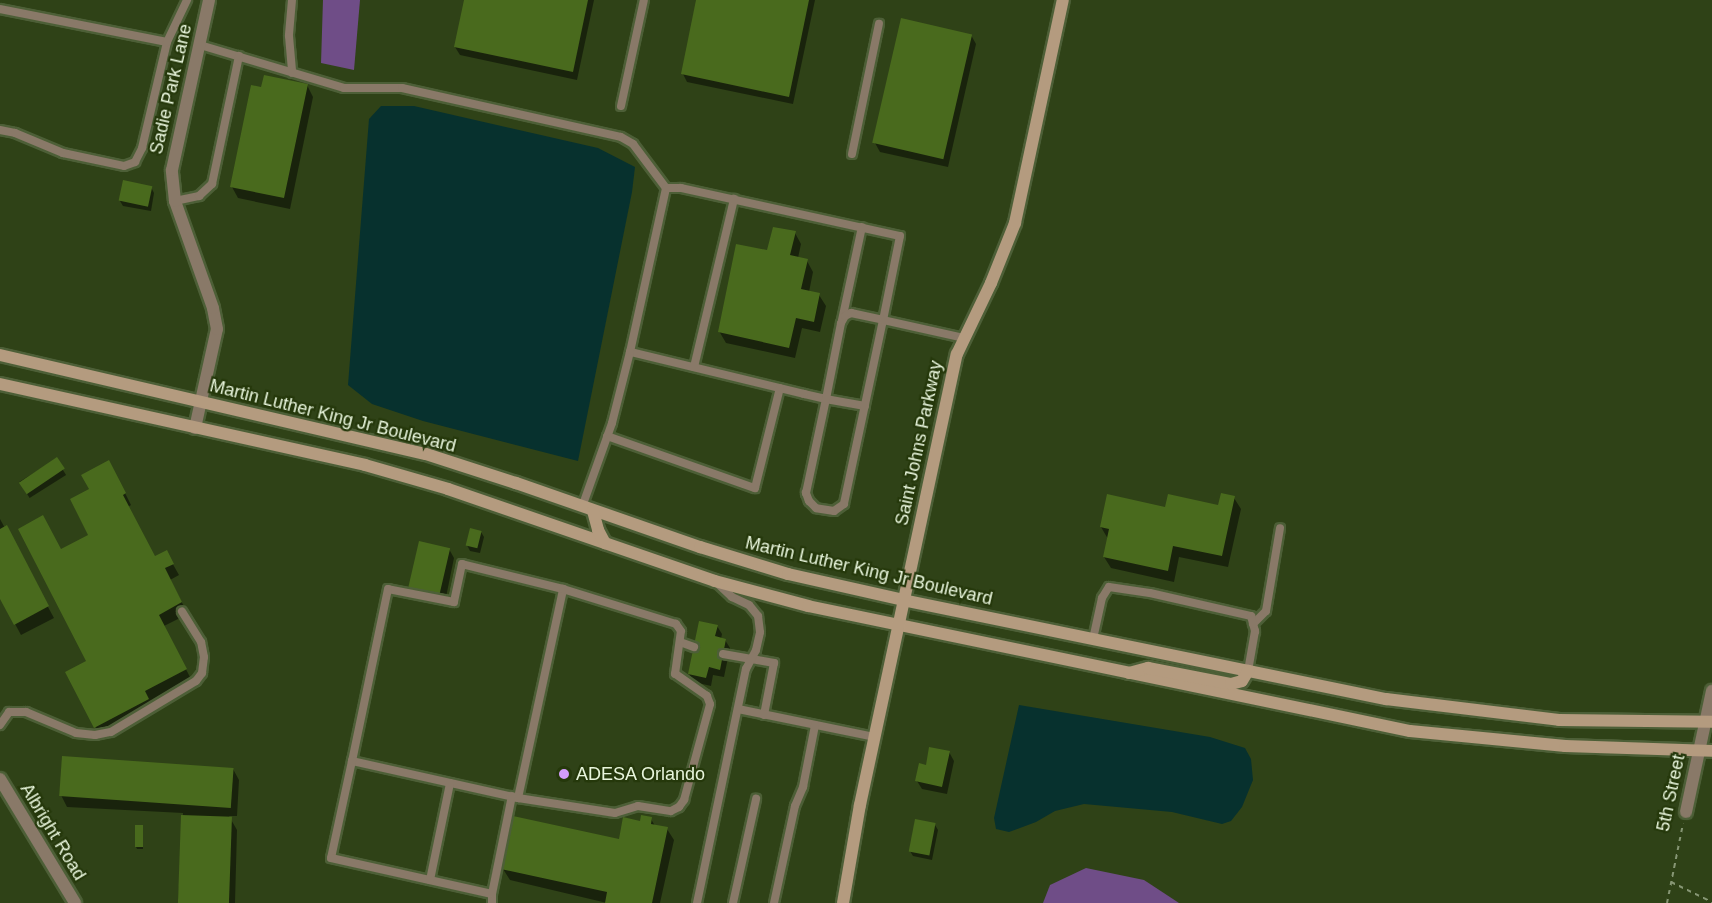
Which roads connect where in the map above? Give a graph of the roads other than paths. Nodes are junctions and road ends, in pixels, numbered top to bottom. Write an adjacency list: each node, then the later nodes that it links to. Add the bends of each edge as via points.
1 (187, 0): 8 (lane)
2 (209, 0): 9 (street, Sadie Park Lane)
3 (292, 0): 11 (lane)
4 (644, 0): 12 (lane)
5 (1063, 0): 21 (main road, Saint Johns Parkway, via 1015,223)
6 (0, 9): 8 (lane)
7 (879, 24): 14 (lane)
8 (167, 42): 13 (lane, via 142,148 135,162 124,166 63,153)
9 (200, 45): 10 (lane); 17 (street, Sadie Park Lane, via 172,170)
10 (239, 56): 11 (lane); 17 (lane, via 212,184 199,196)
11 (292, 73): 15 (lane, via 344,88 402,88 621,137 633,144)
12 (621, 106)
13 (0, 130)
14 (852, 154)
15 (666, 188): 16 (lane); 22 (lane)
16 (734, 199): 18 (lane); 24 (lane)
17 (175, 201): 28 (street, Sadie Park Lane, via 217,328)
18 (862, 227): 19 (lane, via 900,236); 20 (lane)
19 (883, 320): 20 (lane, via 851,313); 21 (lane); 29 (lane)
20 (842, 323): 27 (lane)
21 (964, 338): 37 (main road, Saint Johns Parkway, via 957,354)
22 (630, 352): 24 (lane); 31 (lane)
23 (0, 355): 28 (main road, Martin Luther King Jr Boulevard)
24 (694, 368): 26 (lane)
25 (0, 384): 30 (main road)
26 (780, 388): 27 (lane); 31 (lane, via 755,488)
27 (826, 399): 29 (lane); 29 (lane, via 806,493 816,508 834,511 844,504)
28 (199, 402): 30 (street, Sadie Park Lane); 32 (main road, Martin Luther King Jr Boulevard, via 426,454)
29 (865, 406)
30 (195, 428): 34 (main road, via 365,465)
31 (607, 436): 32 (lane)
32 (588, 509): 34 (main road); 37 (main road, Martin Luther King Jr Boulevard, via 788,574)
33 (1280, 528): 39 (lane, via 1266,611)
34 (605, 543): 35 (main road)
35 (715, 581): 40 (main road); 45 (lane, via 758,616 760,632)
36 (563, 589): 42 (lane, via 676,624 681,631); 57 (lane, via 462,564 454,602 388,589); 60 (lane)
37 (903, 600): 40 (main road, Saint Johns Parkway); 41 (main road, Martin Luther King Jr Boulevard)
38 (182, 611): 52 (lane, via 201,642 204,657 202,673 196,681 111,732 76,733 26,712 9,712)
39 (1254, 624): 41 (lane, via 1251,615 1109,587 1102,598); 46 (lane)
40 (898, 625): 47 (main road); 54 (main road, Saint Johns Parkway)
41 (1093, 639): 46 (main road, Martin Luther King Jr Boulevard)
42 (680, 642): 43 (lane); 60 (lane, via 675,674 707,696 710,704 679,807 671,811 638,806 615,813)
43 (694, 646)
44 (723, 654): 45 (lane)
45 (752, 658): 49 (lane); 50 (lane, via 774,663)
46 (1248, 671): 47 (main road, via 1242,681 1231,684 1148,668); 51 (main road, Martin Luther King Jr Boulevard, via 1386,699 1559,720)
47 (1128, 674): 55 (main road, via 1410,731 1523,743)
48 (1712, 691): 51 (street, 5th Street)
49 (738, 710): 50 (lane); 66 (lane)
50 (764, 715): 53 (lane)
51 (1708, 722): 55 (street, 5th Street)
52 (0, 725)
53 (815, 725): 54 (lane); 68 (lane, via 804,787 795,806)
54 (874, 737): 69 (main road, Saint Johns Parkway)
55 (1699, 750): 56 (main road); 62 (street, 5th Street)
56 (1712, 751)
57 (352, 761): 59 (lane); 63 (lane, via 331,858)
58 (0, 779): 65 (street, Albright Road)
59 (450, 783): 60 (lane); 63 (lane)
60 (515, 797): 64 (lane)
61 (756, 799): 67 (lane)
62 (1686, 813)
63 (430, 880): 64 (lane)
64 (492, 899)
65 (75, 903)
66 (697, 903)
67 (733, 903)
68 (774, 903)
69 (843, 903)

